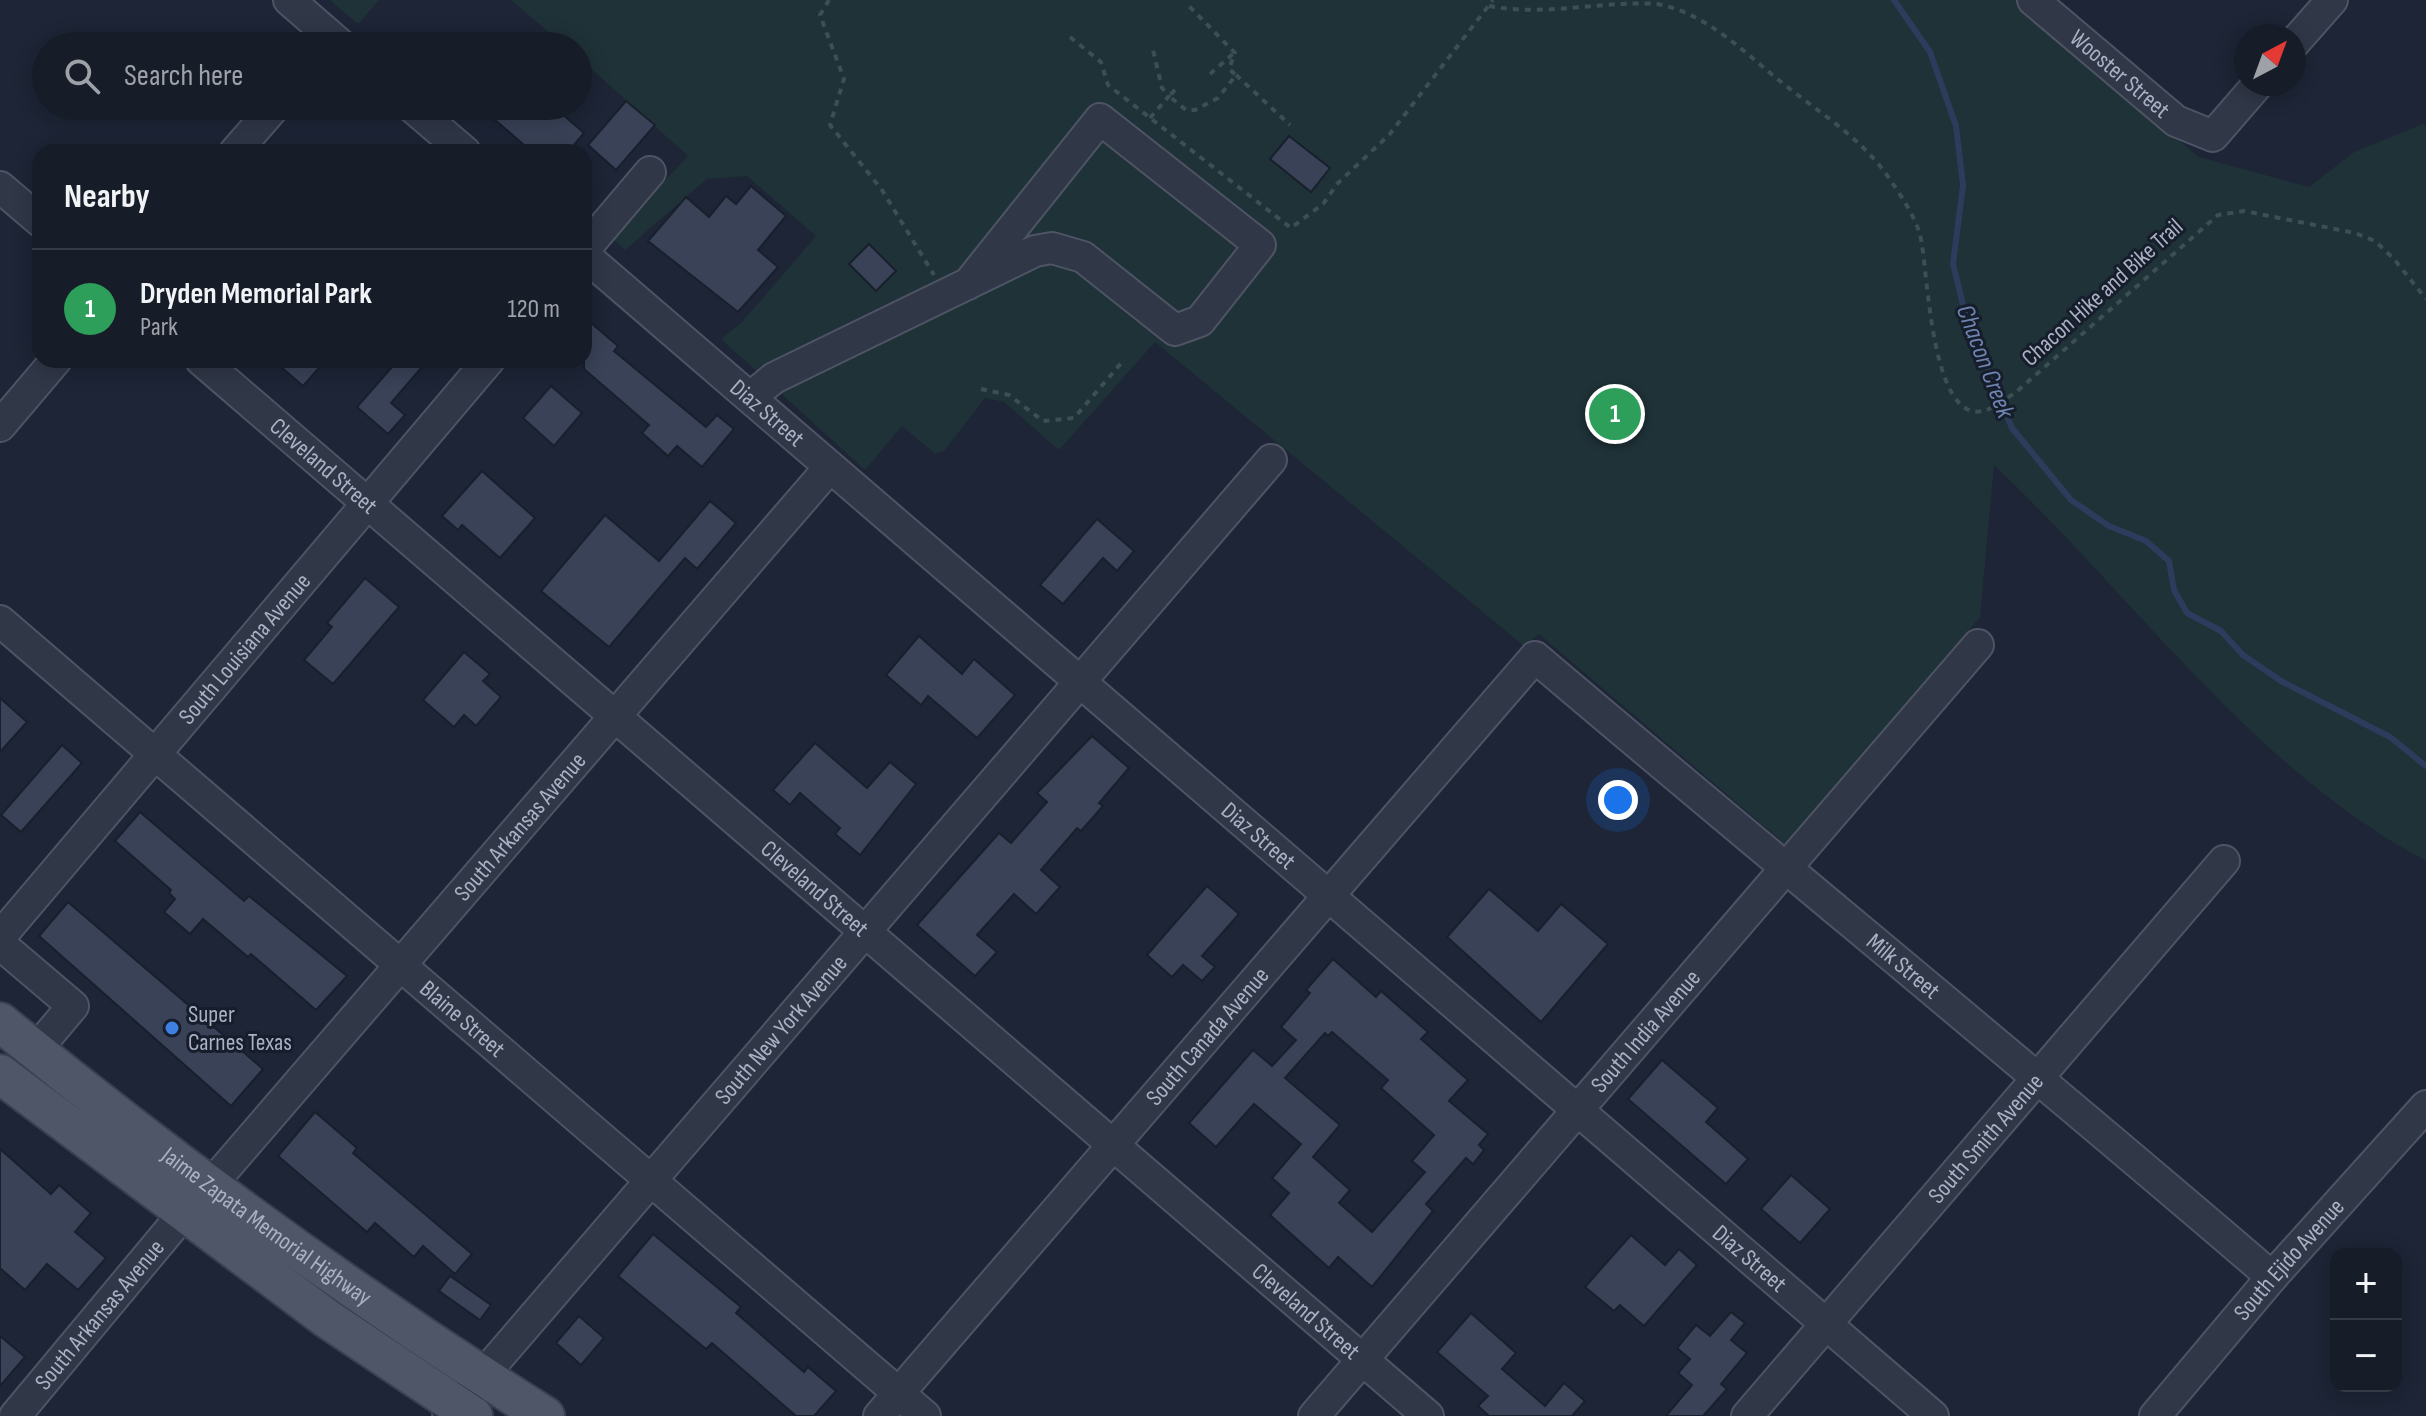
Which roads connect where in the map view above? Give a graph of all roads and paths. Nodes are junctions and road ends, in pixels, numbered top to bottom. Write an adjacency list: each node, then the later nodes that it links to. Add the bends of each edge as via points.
1 (289, 0): 9 (street)
2 (827, 0): 29 (path, via 820,15 844,79 830,125)
3 (1493, 0): 7 (path)
4 (2033, 0): 17 (street, Wooster Street, via 2176,121 2213,136)
5 (2332, 0): 8 (street)
6 (1187, 4): 12 (path)
7 (1489, 6): 18 (path, via 1389,135 1323,204 1291,228); 30 (path, Chacon Hike and Bike Trail, via 1520,11 1660,4 1697,19 1738,46 1860,142 1891,181 1920,236 1930,334 1963,406 1984,411 2015,393 2218,215 2244,211 2375,241)
8 (2306, 29)
9 (322, 32)
10 (1070, 37): 18 (path, via 1101,62 1108,85)
11 (1153, 50): 16 (path, via 1157,74)
12 (1235, 53): 13 (path); 14 (path, via 1229,69)
13 (1210, 74)
14 (1236, 75): 16 (path, via 1218,98 1195,110 1186,110); 21 (path)
15 (1175, 90): 16 (path)
16 (1169, 96): 18 (path)
17 (2248, 96)
18 (1150, 118)
19 (263, 120): 22 (street)
20 (427, 120): 23 (street)
21 (1290, 125)
22 (242, 144)
23 (456, 144)
24 (650, 172): 27 (street)
25 (0, 187): 26 (street)
26 (32, 214)
27 (592, 242)
28 (592, 259): 36 (street, Diaz Street)
29 (954, 284): 29 (street, via 1100,119 1260,245 1200,321 1175,330 1067,250 1035,251); 36 (street, via 774,378)
30 (2426, 299)
31 (1123, 361): 35 (path, via 1074,418 1043,421 1009,395)
32 (49, 368): 37 (street)
33 (210, 368): 40 (street, Cleveland Street)
34 (482, 368): 40 (street, South Louisiana Avenue)
35 (981, 389)
36 (751, 397): 39 (street, Diaz Street)
37 (0, 426)
38 (1271, 460): 44 (street, South New York Avenue)
39 (830, 467): 44 (street, Diaz Street); 45 (street, South Arkansas Avenue)
40 (367, 503): 45 (street, Cleveland Street); 46 (street, South Louisiana Avenue)
41 (0, 621): 46 (street, Blaine Street)
42 (1978, 645): 48 (street, South India Avenue)
43 (1535, 657): 48 (street, Milk Street); 49 (street, South Canada Avenue)
44 (1079, 681): 49 (street, Diaz Street); 50 (street, South New York Avenue)
45 (616, 717): 50 (street, Cleveland Street); 53 (street, South Arkansas Avenue)
46 (155, 754): 51 (street, South Louisiana Avenue); 53 (street, Blaine Street)
47 (2224, 861): 57 (street, South Smith Avenue)
48 (1785, 869): 57 (street, Milk Street); 59 (street, South India Avenue)
49 (1327, 896): 59 (street, Diaz Street); 60 (street, South Canada Avenue)
50 (865, 931): 60 (street, Cleveland Street); 61 (street, South New York Avenue)
51 (0, 937)
52 (0, 944): 55 (street, via 73,1006)
53 (401, 964): 61 (street, Blaine Street); 62 (street, South Arkansas Avenue)
54 (0, 1022): 55 (main road)
55 (18, 1048): 62 (main road, via 181,1184 198,1189)
56 (0, 1074): 62 (main road, Jaime Zapata Memorial Highway)
57 (2039, 1077): 63 (street, Milk Street); 64 (street, South Smith Avenue)
58 (2426, 1106): 63 (street, South Ejido Avenue)
59 (1576, 1110): 64 (street, Diaz Street); 65 (street, South India Avenue)
60 (1114, 1146): 65 (street, Cleveland Street); 67 (street, South Canada Avenue)
61 (649, 1180): 66 (street, South New York Avenue); 67 (street, Blaine Street)
62 (197, 1200): 66 (main road, Jaime Zapata Memorial Highway); 68 (main road, Jaime Zapata Memorial Highway, via 326,1318); 69 (street, South Arkansas Avenue)
63 (2272, 1277): 77 (street, South Ejido Avenue)
64 (1825, 1324): 75 (street, South Smith Avenue); 76 (street, Diaz Street)
65 (1363, 1360): 73 (street, South India Avenue); 74 (street, Cleveland Street)
66 (483, 1377): 68 (street, South New York Avenue); 70 (main road, Jaime Zapata Memorial Highway)
67 (898, 1393): 71 (street, South Canada Avenue); 72 (street, Blaine Street)
68 (459, 1412)
69 (15, 1416)
70 (545, 1416)
71 (879, 1416)
72 (925, 1416)
73 (1314, 1416)
74 (1428, 1416)
75 (1747, 1416)
76 (1933, 1416)
77 (2155, 1416)

